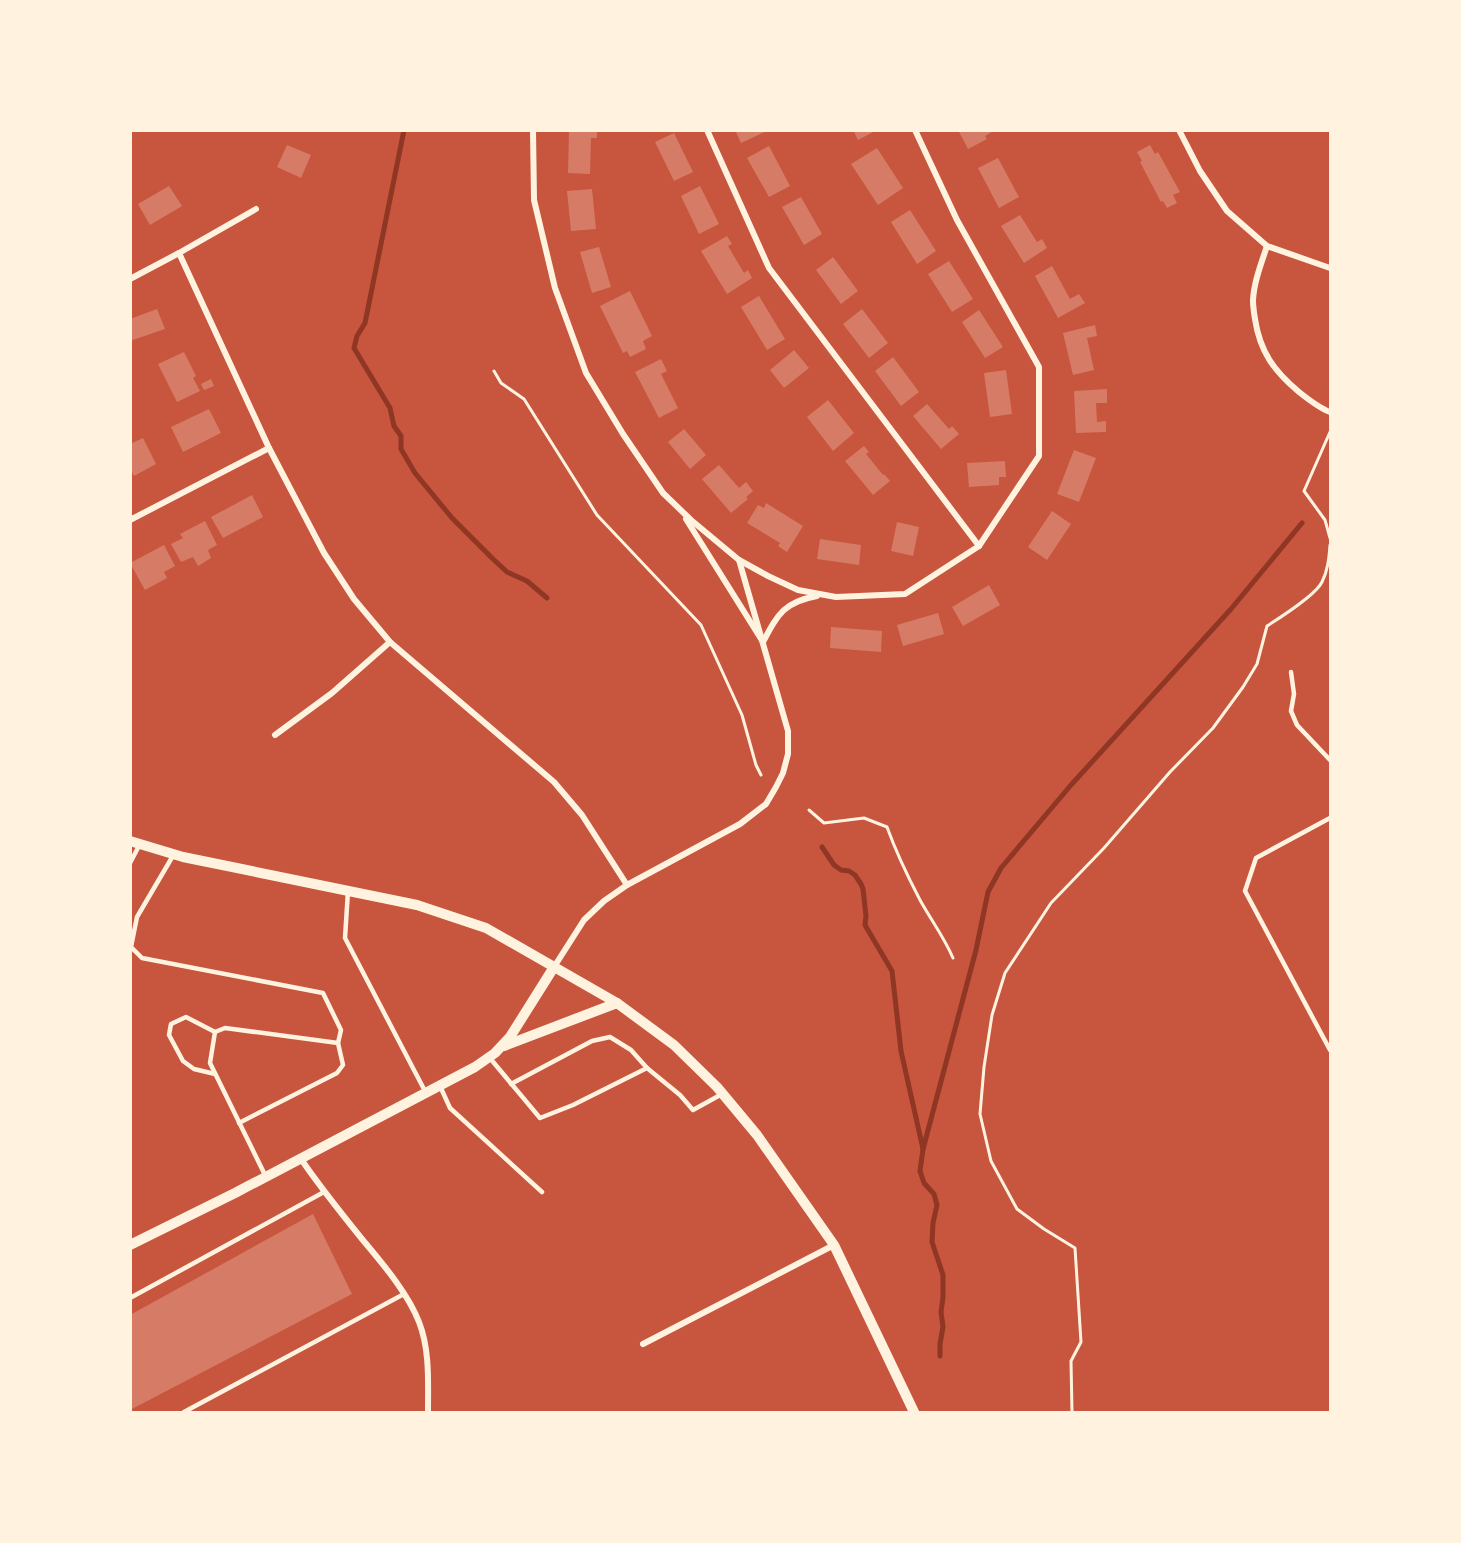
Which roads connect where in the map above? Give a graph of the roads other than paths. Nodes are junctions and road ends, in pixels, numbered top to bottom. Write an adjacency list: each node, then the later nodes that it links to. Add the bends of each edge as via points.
1 (533, 130): 12 (street, via 534,200 555,288 586,373 663,493)
2 (707, 130): 14 (street, via 769,268)
3 (915, 130): 14 (street, via 957,220 1039,367 1039,456)
4 (1179, 130): 6 (street, via 1227,211)
5 (256, 209): 7 (street)
6 (1267, 246): 8 (street); 10 (street, via 1253,302 1266,355 1291,385)
7 (179, 253): 9 (street); 11 (street)
8 (1330, 268)
9 (130, 279)
10 (1330, 412)
11 (269, 448): 13 (street); 17 (street, via 324,552 354,599)
12 (683, 512): 15 (street); 18 (street)
13 (130, 520)
14 (979, 546): 16 (street, via 905,594)
15 (739, 560): 16 (street, via 798,590); 18 (street)
16 (824, 595): 18 (street, via 796,601 785,609)
17 (390, 642): 20 (street, via 332,693); 26 (street, via 554,782 582,815)
18 (763, 642): 26 (street, via 788,731 788,754 777,787 766,804 740,824)
19 (1291, 672): 21 (lane, via 1291,711 1297,726)
20 (275, 735)
21 (1330, 760)
22 (1330, 818): 33 (lane, via 1256,858 1245,891)
23 (135, 842): 24 (street); 25 (lane)
24 (174, 854): 27 (street); 31 (lane, via 137,917 132,947 142,958 323,993 341,1030)
25 (130, 863)
26 (627, 885): 28 (street, via 584,920)
27 (348, 891): 28 (street, via 417,905 486,928); 39 (lane, via 345,938)
28 (554, 967): 29 (street); 32 (street)
29 (617, 1003): 32 (street); 40 (street, via 674,1045)
30 (215, 1032): 31 (lane, via 225,1028); 36 (lane, via 210,1064); 36 (lane, via 186,1017 171,1024 169,1035 183,1061 194,1069)
31 (338, 1043): 41 (lane, via 343,1065 337,1073)
32 (501, 1048): 34 (street)
33 (1330, 1050)
34 (489, 1057): 37 (lane); 38 (street)
35 (647, 1068): 37 (lane, via 631,1050 610,1037 592,1041); 37 (lane, via 573,1106 540,1118); 40 (lane, via 693,1110)
36 (215, 1074): 41 (lane)
37 (511, 1084)
38 (440, 1086): 39 (street); 45 (lane, via 450,1108)
39 (426, 1093): 42 (street)
40 (722, 1094): 47 (street, via 757,1135)
41 (239, 1123): 43 (lane)
42 (301, 1159): 43 (street); 44 (street)
43 (266, 1177): 46 (street)
44 (324, 1192): 48 (street); 49 (lane)
45 (542, 1192)
46 (130, 1245)
47 (834, 1245): 50 (street); 53 (street)
48 (404, 1294): 51 (lane); 52 (street, via 419,1322 427,1355)
49 (130, 1298)
50 (643, 1344)
51 (184, 1413)
52 (428, 1413)
53 (914, 1413)

